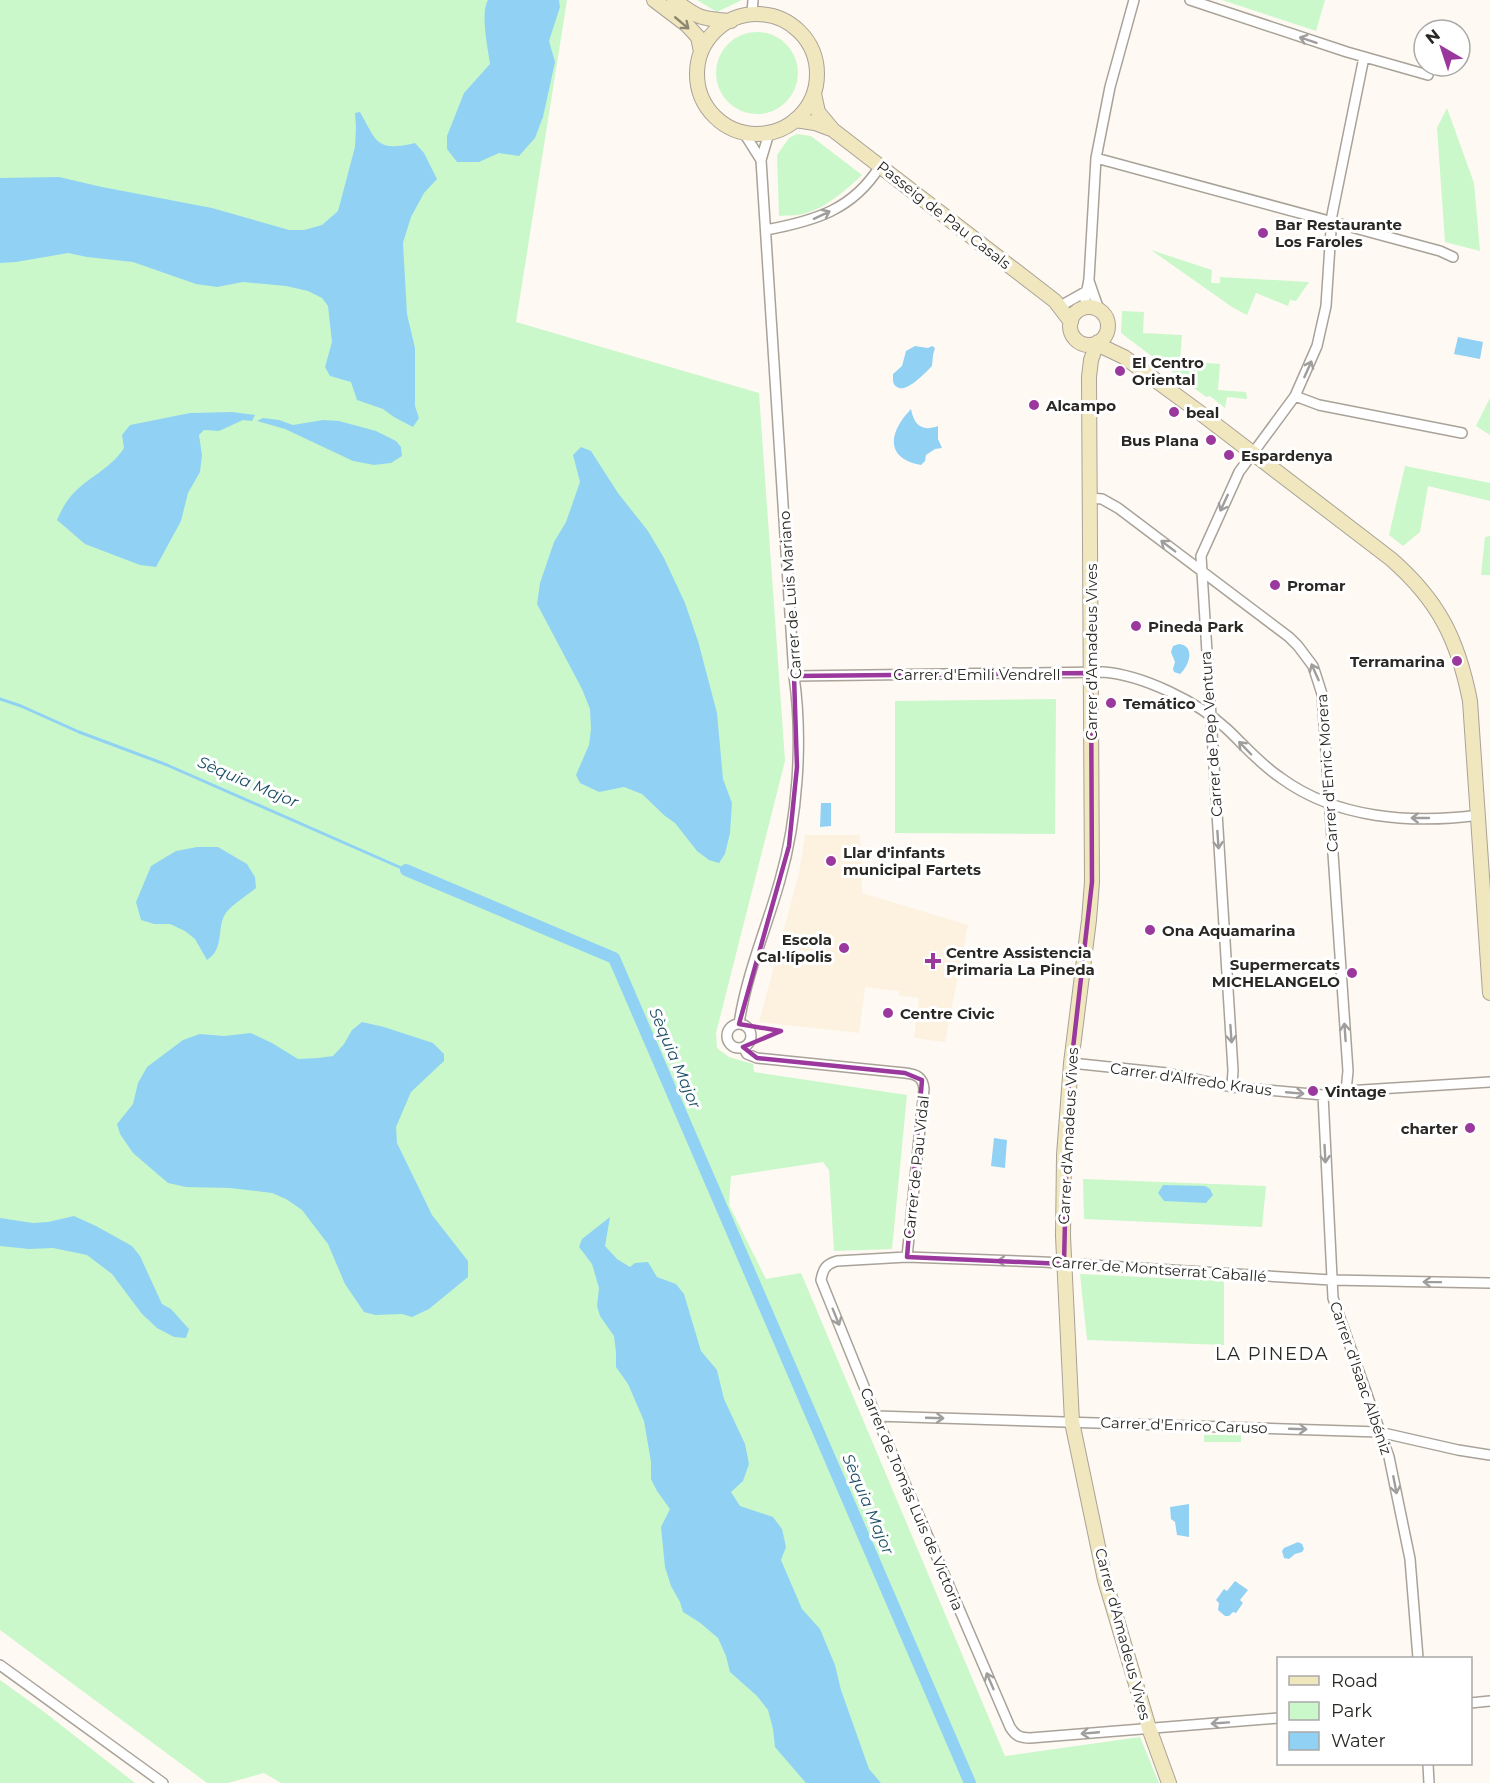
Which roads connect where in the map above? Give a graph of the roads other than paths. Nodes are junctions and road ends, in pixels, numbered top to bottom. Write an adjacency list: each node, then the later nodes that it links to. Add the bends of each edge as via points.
1 (654, 0): 7 (street, one-way to 7, via 698,37)
2 (674, 0): 6 (street, via 694,15)
3 (1134, 0): 15 (street)
4 (1190, 0): 8 (street, one-way to 4)
5 (752, 6): 6 (street); 10 (street, via 790,22 804,36 816,60)
6 (731, 21): 7 (street, via 713,34)
7 (701, 52): 13 (street, via 697,72 704,102 724,125)
8 (1364, 57): 9 (street); 18 (street, Carrer de Pep Ventura)
9 (1412, 70)
10 (814, 94): 11 (street); 12 (street, Passeig de Pau Casals, via 818,112)
11 (795, 120): 12 (street, Passeig de Pau Casals); 14 (street)
12 (833, 130): 17 (street, Passeig de Pau Casals)
13 (744, 133): 14 (street); 16 (street, Carrer de Luis Mariano)
14 (769, 133): 16 (street, Carrer de Luis Mariano)
15 (1096, 158): 18 (street); 21 (street)
16 (761, 160): 19 (street, Carrer de Luis Mariano)
17 (880, 166): 19 (street, one-way to 17, via 810,221 849,202); 23 (street, Passeig de Pau Casals)
18 (1331, 221): 20 (street); 31 (street, Carrer de Pep Ventura, one-way to 18, via 1312,360 1324,319)
19 (766, 230): 37 (street, Carrer de Luis Mariano)
20 (1453, 257)
21 (1089, 279): 22 (street); 24 (street)
22 (1087, 291): 23 (street); 24 (street, via 1085,300)
23 (1059, 303): 24 (street, Passeig de Pau Casals); 25 (street, Passeig de Pau Casals)
24 (1090, 309): 25 (street, via 1076,313); 26 (street, via 1106,318)
25 (1071, 322): 27 (street, via 1072,334)
26 (1108, 328): 28 (street); 29 (street)
27 (1081, 343): 28 (street); 30 (street, Carrer d'Amadeus Vives)
28 (1097, 343): 29 (street); 30 (street, Carrer d'Amadeus Vives)
29 (1119, 355): 30 (street, via 1102,355); 33 (street)
30 (1090, 365): 34 (street, Carrer d'Amadeus Vives)
31 (1295, 396): 32 (street, via 1319,405); 33 (street, Carrer de Pep Ventura)
32 (1462, 433)
33 (1252, 452): 35 (street, Carrer de Pep Ventura, one-way to 35, via 1204,546); 40 (street, via 1391,559 1416,581 1435,606 1465,676)
34 (1090, 498): 35 (street, Carrer d'Enric Morera, one-way to 34, via 1118,508 1102,499); 36 (street, Carrer d'Amadeus Vives)
35 (1200, 570): 38 (street, Carrer de Pep Ventura); 39 (street, Carrer d'Enric Morera, one-way to 35, via 1322,694 1313,666 1289,637)
36 (1091, 673): 37 (street, Carrer d'Emili Vendrell); 38 (street, Carrer d'Emili Vendrell, via 1109,673 1143,682); 44 (street, Carrer d'Amadeus Vives, via 1091,896)
37 (794, 676): 42 (street, Carrer de Luis Mariano, via 798,758 789,846)
38 (1210, 716): 39 (street, Carrer d'Emili Vendrell, one-way to 38, via 1279,777); 46 (street, Carrer de Pep Ventura, one-way to 46)
39 (1330, 805): 40 (street, Carrer d'Emili Vendrell, one-way to 39, via 1396,817); 47 (street, Carrer d'Enric Morera, one-way to 39, via 1348,1071)
40 (1479, 815): 41 (street)
41 (1490, 993)
42 (739, 1024): 43 (street, via 751,1033 750,1041); 43 (street, via 732,1027 728,1041 734,1047)
43 (743, 1047): 49 (street, Carrer de Pau Vidal, via 747,1054 757,1058 905,1073 920,1078 924,1089)
44 (1071, 1063): 46 (street, Carrer d'Alfredo Kraus, via 1167,1073); 51 (street, Carrer d'Amadeus Vives, via 1064,1155)
45 (1490, 1082): 47 (street, Carrer d'Alfredo Kraus)
46 (1232, 1087): 48 (street, Carrer d'Alfredo Kraus, one-way to 48)
47 (1346, 1091): 48 (street, Carrer d'Alfredo Kraus)
48 (1323, 1095): 52 (street, Carrer d'Isaac Albéniz, one-way to 52)
49 (907, 1257): 50 (street, Carrer de Montserrat Caballé); 51 (street, Carrer de Montserrat Caballé, one-way to 49)
50 (828, 1263): 54 (street, Carrer de Tomás Luis de Victoria, one-way to 54, via 821,1280)
51 (1064, 1264): 52 (street, Carrer de Montserrat Caballé); 55 (street, Carrer d'Amadeus Vives)
52 (1331, 1281): 53 (street, Carrer de Montserrat Caballé, one-way to 52); 56 (street, Carrer d'Isaac Albéniz, via 1333,1298)
53 (1490, 1283)
54 (876, 1416): 55 (street, Carrer d'Enrico Caruso, one-way to 55); 63 (street, Carrer de Tomás Luis de Victoria, one-way to 54, via 1030,1738 1014,1734)
55 (1072, 1422): 56 (street, Carrer d'Enrico Caruso, one-way to 56); 63 (street, Carrer d'Amadeus Vives, via 1105,1580)
56 (1379, 1432): 57 (street, Carrer d'Enrico Caruso); 58 (street, Carrer d'Isaac Albéniz, one-way to 58, via 1389,1457 1410,1558)
57 (1490, 1455)
58 (1418, 1657)
59 (0, 1665): 65 (street)
60 (1490, 1701): 61 (street)
61 (1472, 1703)
62 (1277, 1718): 63 (street, one-way to 63)
63 (1149, 1728): 66 (street, Carrer d'Amadeus Vives)
64 (1428, 1765): 67 (street)
65 (163, 1783)
66 (1169, 1783)
67 (1429, 1783)

